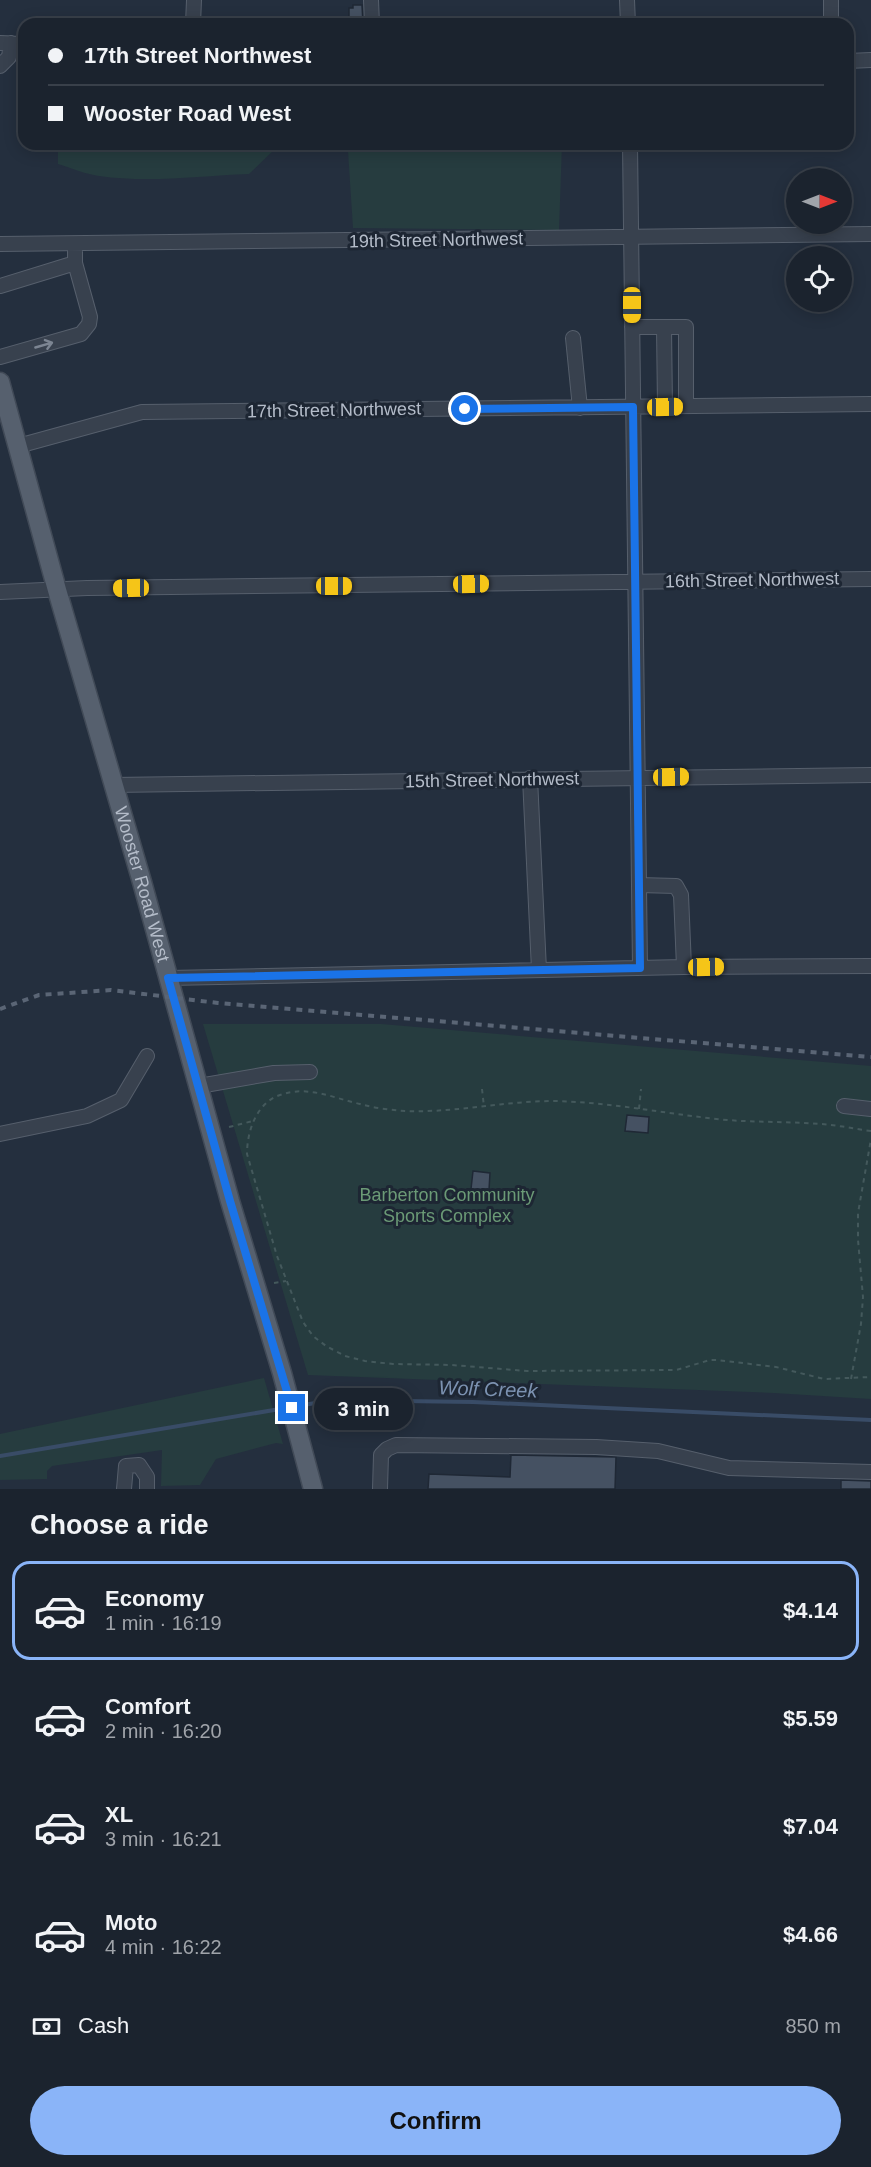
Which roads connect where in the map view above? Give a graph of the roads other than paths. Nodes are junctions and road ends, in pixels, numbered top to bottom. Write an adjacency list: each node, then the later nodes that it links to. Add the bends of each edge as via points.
1 (194, 0): 5 (street)
2 (371, 0): 6 (street)
3 (627, 0): 7 (street)
4 (831, 0): 8 (street)
5 (193, 18)
6 (372, 18)
7 (628, 18)
8 (831, 18)
9 (12, 43): 12 (street, via 9,57)
10 (871, 60): 11 (street)
11 (854, 61)
12 (0, 66)
13 (630, 150): 15 (street)
14 (871, 234): 15 (street, 19th Street Northwest)
15 (631, 237): 17 (street, 19th Street Northwest); 20 (street)
16 (0, 244): 17 (street, 19th Street Northwest)
17 (75, 244): 18 (street)
18 (75, 264): 19 (street); 23 (street, one-way to 18, via 86,330 90,317)
19 (0, 286)
20 (632, 327): 21 (street); 27 (street)
21 (664, 327): 26 (street, via 686,327); 28 (street)
22 (573, 338): 29 (street)
23 (0, 357)
24 (0, 382): 30 (main road, Wooster Road West)
25 (871, 404): 26 (street, 17th Street Northwest)
26 (686, 406): 28 (street, 17th Street Northwest)
27 (633, 407): 28 (street, 17th Street Northwest); 29 (street, 17th Street Northwest); 32 (street)
28 (665, 407)
29 (580, 408): 30 (street, 17th Street Northwest, via 142,412)
30 (18, 446): 33 (main road, Wooster Road West)
31 (871, 579): 32 (street, 16th Street Northwest)
32 (635, 581): 33 (street, 16th Street Northwest); 36 (street)
33 (57, 590): 34 (street, 16th Street Northwest); 38 (main road, Wooster Road West)
34 (0, 592)
35 (871, 775): 36 (street, 15th Street Northwest)
36 (638, 777): 37 (street, 15th Street Northwest); 39 (street)
37 (530, 778): 38 (street, 15th Street Northwest); 43 (street)
38 (113, 785): 44 (main road, Wooster Road West)
39 (639, 885): 41 (street, via 676,886 681,896); 42 (street)
40 (871, 966): 41 (street)
41 (684, 967): 42 (street)
42 (640, 968): 43 (street)
43 (539, 970): 44 (street)
44 (168, 978): 47 (main road, Wooster Road West)
45 (147, 1056): 50 (street, via 121,1100 87,1116)
46 (310, 1072): 47 (street, via 274,1073)
47 (199, 1086): 54 (main road, Wooster Road West)
48 (844, 1106): 49 (street)
49 (871, 1109)
50 (0, 1134)
51 (871, 1472): 55 (street, via 729,1468 658,1451 596,1447 396,1445 381,1455)
52 (124, 1489): 53 (street, via 126,1466 139,1465 147,1477)
53 (147, 1489)
54 (313, 1489)
55 (380, 1489)

